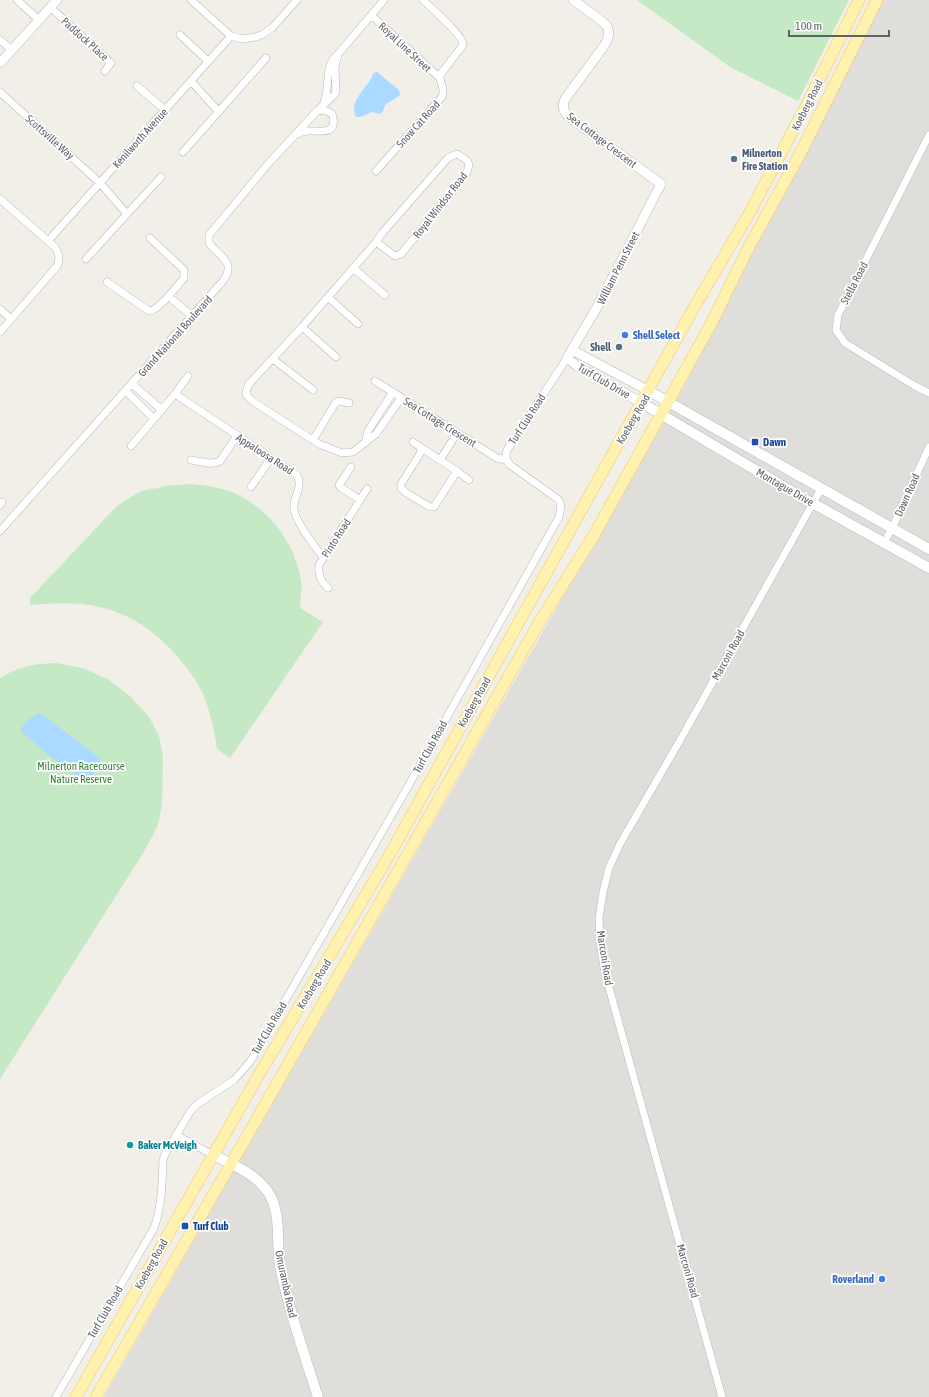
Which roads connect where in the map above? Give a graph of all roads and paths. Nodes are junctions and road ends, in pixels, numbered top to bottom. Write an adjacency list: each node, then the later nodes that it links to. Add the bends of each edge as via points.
1 (17, 0): 12 (street)
2 (56, 0): 10 (street)
3 (191, 0): 14 (street)
4 (297, 0): 14 (street, via 272,28 263,34 242,39)
5 (384, 0): 11 (street)
6 (423, 0): 21 (street, via 463,42 461,49)
7 (573, 0): 34 (street, Sea Cottage Crescent, via 604,23 609,34 565,99 564,111)
8 (859, 0): 61 (main road, Koeberg Road, via 767,183 692,311)
9 (877, 0): 66 (main road, Koeberg Road, via 800,154)
10 (50, 7): 12 (street); 20 (street, Paddock Place, via 111,63)
11 (371, 15): 21 (street, Royal Line Street); 26 (street, Grand National Boulevard, via 330,64 328,90 324,104)
12 (39, 20): 16 (street)
13 (180, 35): 18 (street)
14 (231, 36): 18 (street, Kenilworth Avenue)
15 (0, 40): 16 (street)
16 (12, 50): 19 (street)
17 (266, 58): 27 (street)
18 (208, 61): 22 (street, Kenilworth Avenue)
19 (0, 63)
20 (105, 72)
21 (440, 78): 31 (street, Snow Cat Road, via 444,87 442,97)
22 (191, 81): 25 (street, Kenilworth Avenue); 27 (street)
23 (137, 86): 25 (street)
24 (0, 92): 33 (street, Scottsville Way)
25 (165, 110): 33 (street, Kenilworth Avenue)
26 (317, 110): 28 (street, Grand National Boulevard); 28 (street, via 332,114 333,120 329,129 324,132 309,131)
27 (219, 112): 30 (street)
28 (296, 135): 47 (street, Grand National Boulevard, via 268,164 209,235 209,242 227,263 227,276)
29 (929, 135): 63 (street, Stella Road, via 838,315 836,330 845,343)
30 (183, 152)
31 (376, 171)
32 (162, 177): 36 (street)
33 (100, 183): 36 (street, Scottsville Way); 38 (street, Kenilworth Avenue)
34 (661, 184): 52 (street, William Penn Street)
35 (0, 199): 38 (street)
36 (127, 214): 40 (street)
37 (150, 238): 42 (street, via 184,270 184,278 170,294 151,311)
38 (48, 241): 48 (street, via 56,248 58,265)
39 (376, 242): 39 (street, Royal Windsor Road, via 448,158 457,154 466,159 469,163 466,174 401,254 395,256); 41 (street, Royal Windsor Road)
40 (86, 259)
41 (353, 268): 43 (street); 44 (street, Royal Windsor Road)
42 (107, 282)
43 (385, 295)
44 (328, 297): 49 (street); 50 (street, Royal Windsor Road)
45 (173, 300): 47 (street)
46 (0, 309): 48 (street)
47 (192, 316): 58 (street, Grand National Boulevard)
48 (11, 319): 51 (street)
49 (358, 324)
50 (302, 327): 53 (street); 55 (street, Royal Windsor Road)
51 (0, 332)
52 (572, 350): 54 (street, Turf Club Drive); 61 (street, Turf Club Drive)
53 (336, 357)
54 (567, 358): 68 (street, Turf Club Drive, via 576,366); 83 (street, Turf Club Road, via 507,450)
55 (273, 359): 59 (street); 74 (street, Royal Windsor Road, via 248,385 246,394 252,402)
56 (188, 376): 64 (street)
57 (375, 381): 62 (street, Sea Cottage Crescent)
58 (132, 384): 60 (street, Grand National Boulevard); 69 (street)
59 (313, 390)
60 (126, 391): 71 (street); 93 (street, Grand National Boulevard)
61 (649, 391): 66 (main road, Montague Drive); 68 (main road, Koeberg Road)
62 (393, 392): 65 (street, Sea Cottage Crescent); 76 (street, via 368,431)
63 (929, 393)
64 (175, 394): 69 (street); 73 (street, Appaloosa Road)
65 (401, 398): 72 (street, Sea Cottage Crescent); 76 (street, Royal Windsor Road, via 376,434)
66 (668, 402): 70 (main road, Koeberg Road); 89 (main road, Montague Drive)
67 (349, 403): 74 (street, via 336,402)
68 (642, 403): 70 (main road, Montague Drive); 100 (main road, Koeberg Road, via 390,854)
69 (162, 410): 71 (street)
70 (660, 415): 91 (main road, Montague Drive); 101 (main road, Koeberg Road, via 594,535 539,623)
71 (154, 419): 77 (street)
72 (457, 433): 82 (street); 83 (street, Sea Cottage Crescent, via 497,458)
73 (237, 436): 80 (street, Appaloosa Road); 81 (street, via 217,463)
74 (313, 440): 76 (street, Royal Windsor Road, via 342,453 353,452)
75 (413, 442): 79 (street)
76 (365, 443)
77 (131, 446)
78 (929, 447): 92 (street, Dawn Road)
79 (423, 449): 82 (street); 85 (street, via 401,484 405,492 434,507)
80 (271, 458): 87 (street); 96 (street, Appaloosa Road, via 299,478 299,489 294,505 296,517)
81 (191, 460)
82 (440, 460): 85 (street)
83 (506, 460): 99 (street, Turf Club Road, via 560,500 559,517 250,1062 234,1080 196,1105)
84 (351, 467): 90 (street, via 339,485)
85 (457, 471): 86 (street)
86 (469, 480)
87 (251, 487)
88 (367, 489): 90 (street, Pinto Road)
89 (821, 489): 91 (street, Marconi Road); 92 (main road, Montague Drive)
90 (360, 500): 96 (street, Pinto Road)
91 (813, 503): 94 (main road, Montague Drive); 106 (street, Marconi Road, via 620,844 602,892 600,941 605,974)
92 (892, 528): 94 (street, Dawn Road); 95 (main road, Montague Drive)
93 (0, 531)
94 (884, 543): 97 (main road, Montague Drive)
95 (929, 549)
96 (323, 557): 98 (street, Pinto Road, via 318,570 320,578)
97 (929, 568)
98 (328, 588)
99 (176, 1135): 100 (street); 102 (street, Turf Club Road, via 163,1160 160,1206 154,1228)
100 (213, 1155): 101 (main road, Omuramba Road); 103 (main road, Koeberg Road)
101 (231, 1164): 104 (main road, Koeberg Road); 105 (main road, Omuramba Road, via 262,1184 273,1202 282,1273)
102 (56, 1397)
103 (76, 1397)
104 (96, 1397)
105 (318, 1397)
106 (722, 1397)

